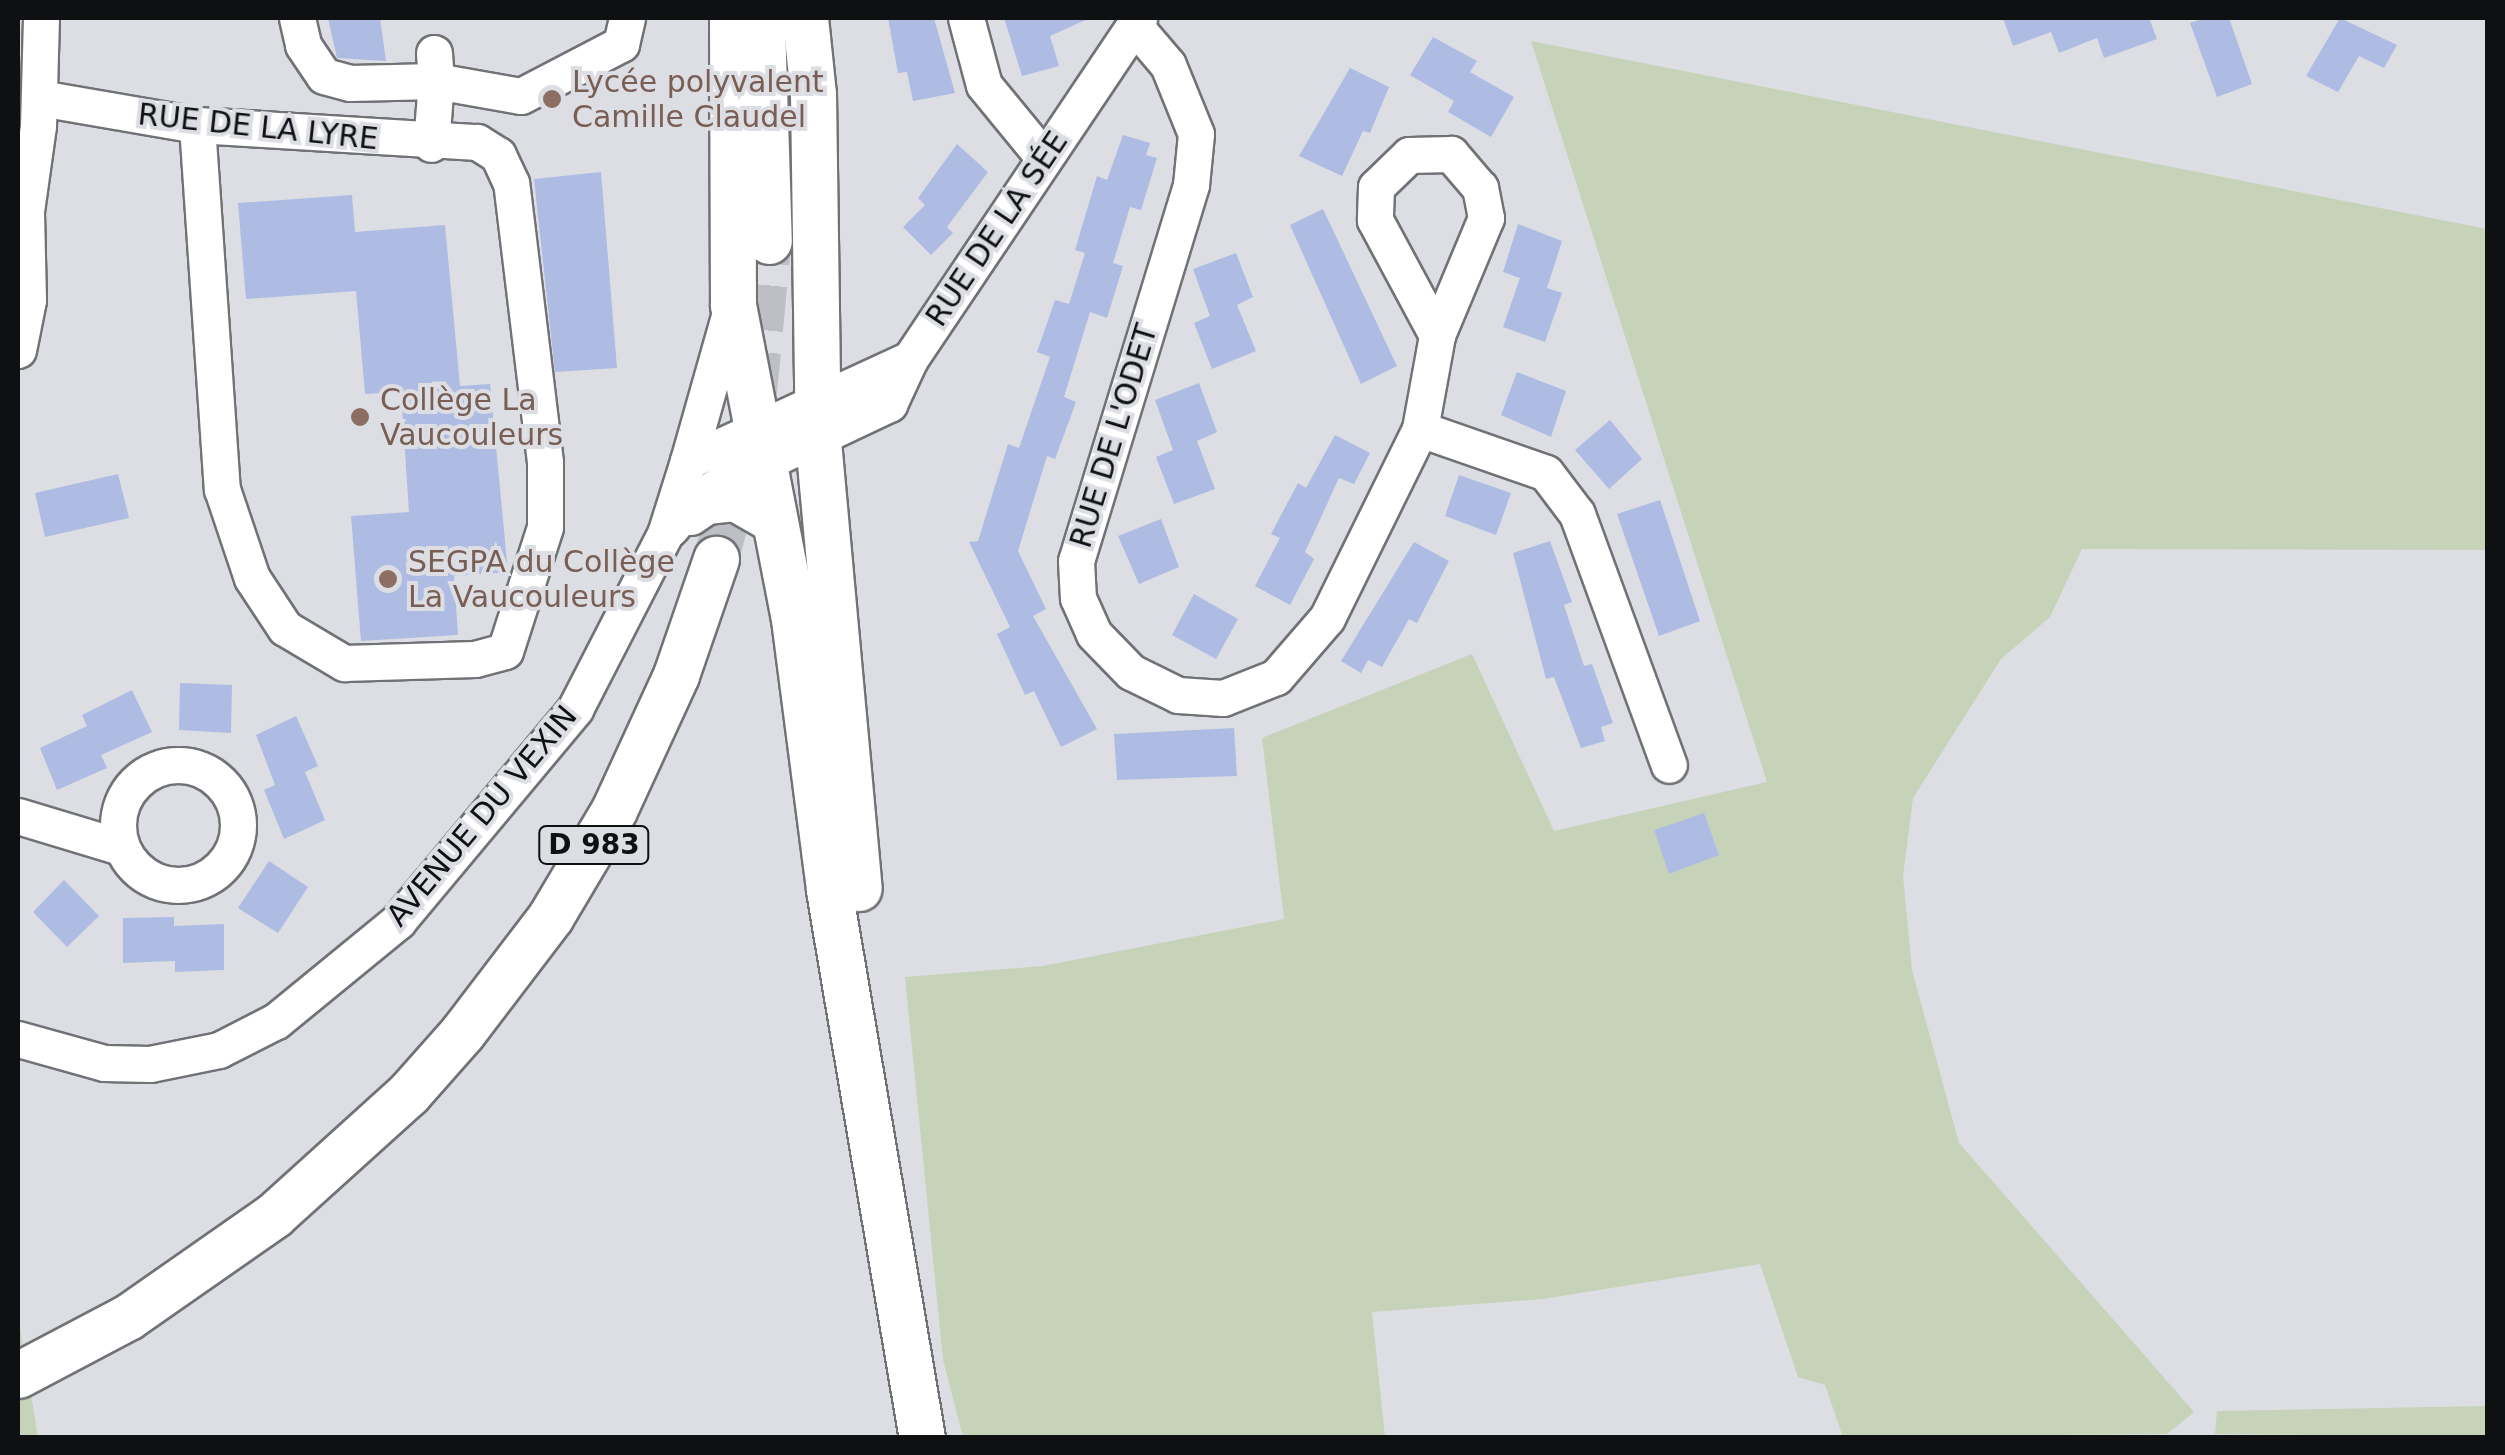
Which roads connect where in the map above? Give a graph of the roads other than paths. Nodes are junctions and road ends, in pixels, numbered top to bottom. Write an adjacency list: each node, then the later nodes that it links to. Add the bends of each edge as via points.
1 (41, 18): 11 (street)
2 (296, 18): 9 (street, via 303,45 324,76 350,82)
3 (627, 18): 10 (street, via 620,44)
4 (732, 18): 17 (main road)
5 (761, 18): 16 (main road)
6 (805, 18): 20 (main road)
7 (966, 18): 15 (street, via 984,85)
8 (1137, 21): 15 (street, RUE DE LA SÉE); 21 (street, RUE DE L'ODET, via 1168,65 1196,134 1191,185 1076,561 1078,598 1094,634 1132,672 1178,694 1223,698 1276,677 1327,618)
9 (435, 67): 10 (street); 14 (street)
10 (521, 96): 13 (street)
11 (40, 98): 12 (street, RUE DE LA LYRE); 19 (street, via 26,211 28,300)
12 (197, 125): 13 (street, via 222,489 252,578 285,628 344,664 475,659 505,651 545,527 545,462 511,182 498,155); 14 (street, RUE DE LA LYRE)
13 (478, 142): 14 (street, RUE DE LA LYRE)
14 (431, 144)
15 (1044, 158): 20 (street, RUE DE LA SÉE, via 910,360 889,404)
16 (770, 241)
17 (733, 305): 22 (main road); 23 (street, AVENUE DU VEXIN)
18 (1437, 334): 18 (street, RUE DE L'ODET, via 1486,218 1480,188 1451,154 1408,155 1376,187 1374,220); 21 (street, RUE DE L'ODET)
19 (18, 350)
20 (820, 421): 22 (street); 31 (main road, via 860,906)
21 (1420, 429): 27 (street, via 1546,473 1577,514)
22 (757, 444): 23 (street); 24 (main road); 25 (street)
23 (688, 461): 25 (street, AVENUE DU VEXIN)
24 (774, 526): 25 (street, via 734,503 707,506); 31 (main road, via 794,619)
25 (665, 534): 30 (street, AVENUE DU VEXIN, via 575,709 531,765 398,921 276,1021 219,1050 150,1064 104,1063)
26 (716, 559): 32 (main road, D 983, via 676,674 614,810 551,916 462,1033 408,1094 274,1215 128,1317)
27 (1668, 765)
28 (18, 816): 29 (street)
29 (121, 848)
30 (18, 1040)
31 (861, 1080): 33 (main road)
32 (18, 1375)
33 (922, 1438)

